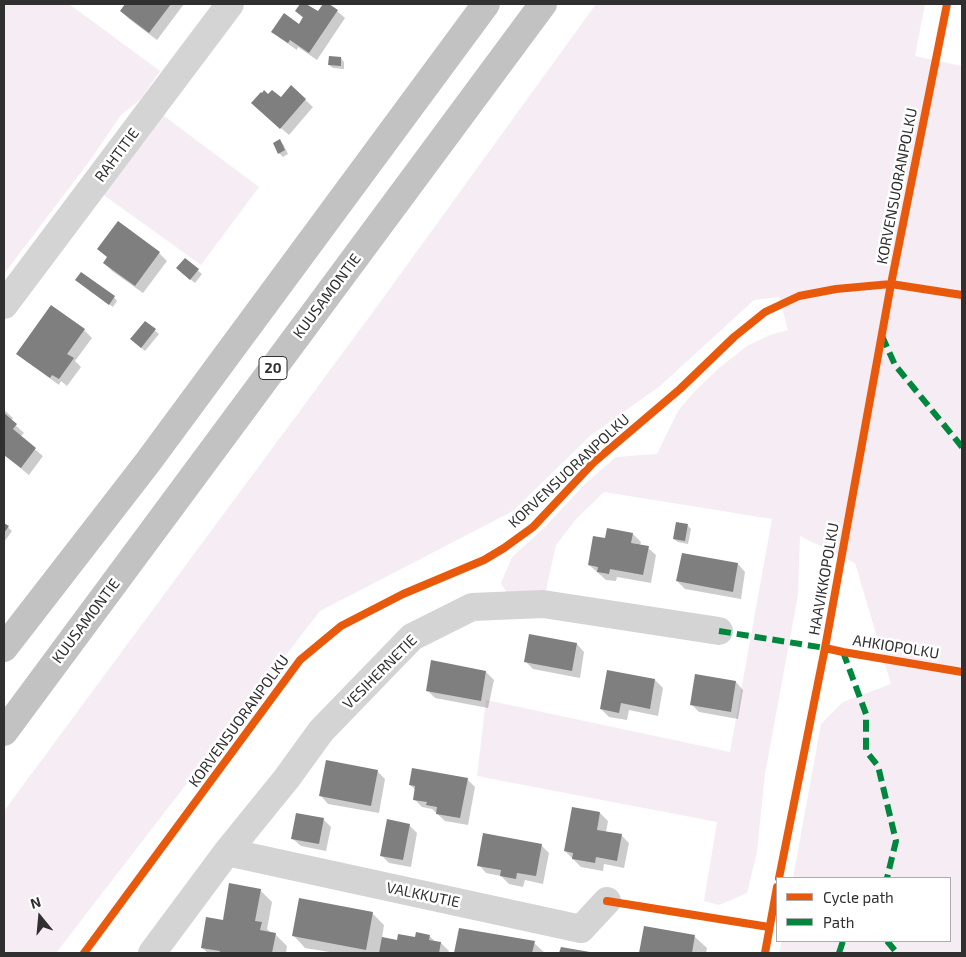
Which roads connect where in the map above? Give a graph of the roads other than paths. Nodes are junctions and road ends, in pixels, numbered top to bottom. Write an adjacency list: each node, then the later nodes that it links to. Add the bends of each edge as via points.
1 (230, 4): 4 (street, RAHTITIE)
2 (486, 4): 6 (highway, via 148,462)
3 (543, 4): 7 (highway, KUUSAMONTIE / 20)
4 (4, 305)
5 (719, 631): 8 (street, VESIHERNETIE, via 543,604 472,607 412,637 321,731)
6 (4, 648)
7 (4, 732)
8 (227, 852): 9 (street, VALKKUTIE, via 581,929); 10 (street, VESIHERNETIE)
9 (607, 901)
10 (152, 953)

